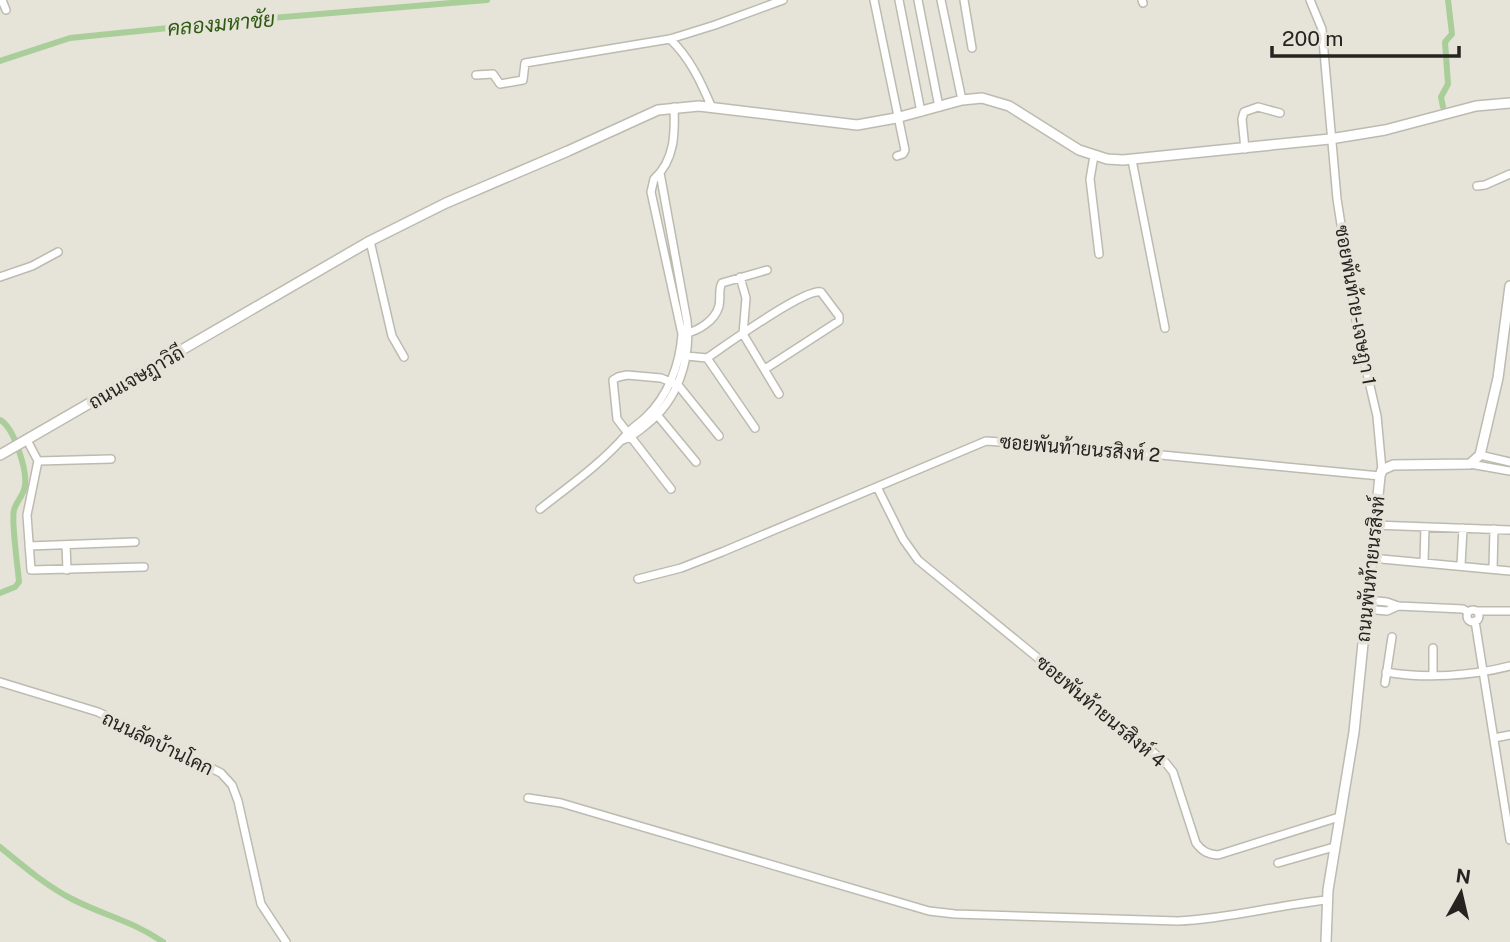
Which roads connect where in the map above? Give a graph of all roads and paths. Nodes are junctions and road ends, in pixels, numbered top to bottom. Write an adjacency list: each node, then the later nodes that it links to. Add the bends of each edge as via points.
1 (2, 0): 9 (street)
2 (783, 0): 10 (street)
3 (874, 0): 20 (street)
4 (899, 0): 18 (street)
5 (918, 0): 16 (street)
6 (941, 0): 13 (street)
7 (964, 0): 11 (street)
8 (1310, 0): 21 (street, ซอยพันท้าย-เจษฎา 1, via 1322,29)
9 (6, 10)
10 (670, 39): 12 (street, via 525,62 523,80 504,84 493,74); 17 (street, via 683,51)
11 (972, 48)
12 (476, 75)
13 (962, 100): 16 (street, ถนนเจษฎาวิถี); 24 (street, via 982,99 1009,106)
14 (1510, 103): 21 (street, via 1476,106)
15 (674, 107): 17 (street, ถนนเจษฎาวิถี); 28 (street, ถนนเจษฎาวิถี, via 647,114); 36 (street, via 675,138 653,179 652,192)
16 (939, 107): 18 (street, ถนนเจษฎาวิถี)
17 (712, 108): 20 (street, ถนนเจษฎาวิถี, via 847,125)
18 (921, 112): 20 (street, ถนนเจษฎาวิถี)
19 (1280, 113): 22 (street, via 1258,107 1244,112)
20 (896, 118): 23 (street, via 905,150)
21 (1330, 139): 22 (street); 57 (street, ซอยพันท้าย-เจษฎา 1, via 1359,339 1379,426)
22 (1245, 149): 25 (street)
23 (897, 156)
24 (1094, 156): 25 (street); 30 (street, via 1090,179)
25 (1132, 160): 35 (street)
26 (1510, 174): 27 (street)
27 (1476, 186)
28 (369, 241): 39 (street, via 392,336); 48 (street, ถนนเจษฎาวิถี)
29 (58, 253): 32 (street)
30 (1099, 254)
31 (767, 270): 33 (street)
32 (0, 277)
33 (740, 277): 36 (street, via 722,282 714,316); 37 (street, via 746,298)
34 (1510, 286): 50 (street, via 1499,371)
35 (1165, 328)
36 (685, 334): 38 (street); 42 (street)
37 (743, 334): 40 (street); 41 (street); 41 (street, via 813,290 821,292 839,316 839,321)
38 (687, 356): 40 (street); 42 (street)
39 (404, 357)
40 (707, 358): 45 (street)
41 (765, 369): 43 (street)
42 (674, 384): 44 (street); 46 (street); 47 (street); 47 (street, via 627,375 613,380 617,419)
43 (779, 394)
44 (658, 416): 47 (street); 53 (street)
45 (755, 428)
46 (719, 436)
47 (626, 437): 59 (street); 60 (street)
48 (27, 440): 49 (street, ถนนเจษฎาวิถี); 52 (street)
49 (0, 455)
50 (1480, 455): 54 (street); 55 (street)
51 (111, 459): 52 (street)
52 (38, 461): 68 (street, via 28,508)
53 (695, 462)
54 (1510, 462)
55 (1471, 464): 56 (street); 57 (street, ถนนพันท้ายนรสิงห์, via 1403,464)
56 (1510, 471)
57 (1381, 473): 58 (street, ซอยพันท้ายนรสิงห์ 2, via 995,441 976,444); 61 (street, ถนนพันท้ายนรสิงห์)
58 (877, 487): 76 (street, ซอยพันท้ายนรสิงห์ 2, via 681,568); 95 (street, ซอยพันท้ายนรสิงห์ 4, via 902,539 918,560 1165,762 1173,772 1201,850 1218,855)
59 (671, 489)
60 (540, 509)
61 (1374, 525): 62 (street); 69 (street, ถนนพันท้ายนรสิงห์)
62 (1425, 527): 63 (street); 70 (street)
63 (1463, 528): 64 (street); 71 (street)
64 (1494, 529): 65 (street); 73 (street)
65 (1510, 530)
66 (135, 542): 67 (street)
67 (66, 545): 68 (street); 74 (street)
68 (29, 546): 74 (street, via 31,570)
69 (1371, 558): 70 (street); 77 (street, ถนนพันท้ายนรสิงห์)
70 (1424, 562): 71 (street)
71 (1461, 565): 73 (street)
72 (144, 567): 74 (street)
73 (1493, 569): 75 (street)
74 (67, 570)
75 (1510, 571)
76 (638, 579)
77 (1366, 604): 80 (street, via 1387,601 1398,607); 95 (street, ถนนพันท้ายนรสิงห์, via 1354,732)
78 (1477, 611): 79 (street); 80 (street); 81 (street)
79 (1510, 611)
80 (1468, 612): 81 (street, via 1468,618)
81 (1475, 621): 86 (street)
82 (1392, 638): 85 (street)
83 (1433, 648): 87 (street)
84 (1510, 666): 86 (street)
85 (1386, 672): 87 (street); 89 (street)
86 (1484, 673): 87 (street); 91 (street)
87 (1433, 674)
88 (0, 682): 101 (street, ถนนลัดบ้านโคก, via 99,712 221,773 238,801 261,904)
89 (1385, 683)
90 (1510, 735): 91 (street)
91 (1494, 738): 93 (street)
92 (1510, 778): 93 (street)
93 (1500, 780): 96 (street)
94 (528, 798): 100 (street, via 561,803 942,913 1178,921)
95 (1339, 817): 98 (street, ถนนพันท้ายนรสิงห์)
96 (1508, 817): 97 (street)
97 (1510, 840)
98 (1334, 847): 99 (street); 100 (street, ถนนพันท้ายนรสิงห์)
99 (1278, 863)
100 (1327, 901): 102 (street, ถนนพันท้ายนรสิงห์)
101 (286, 942)
102 (1326, 942)

